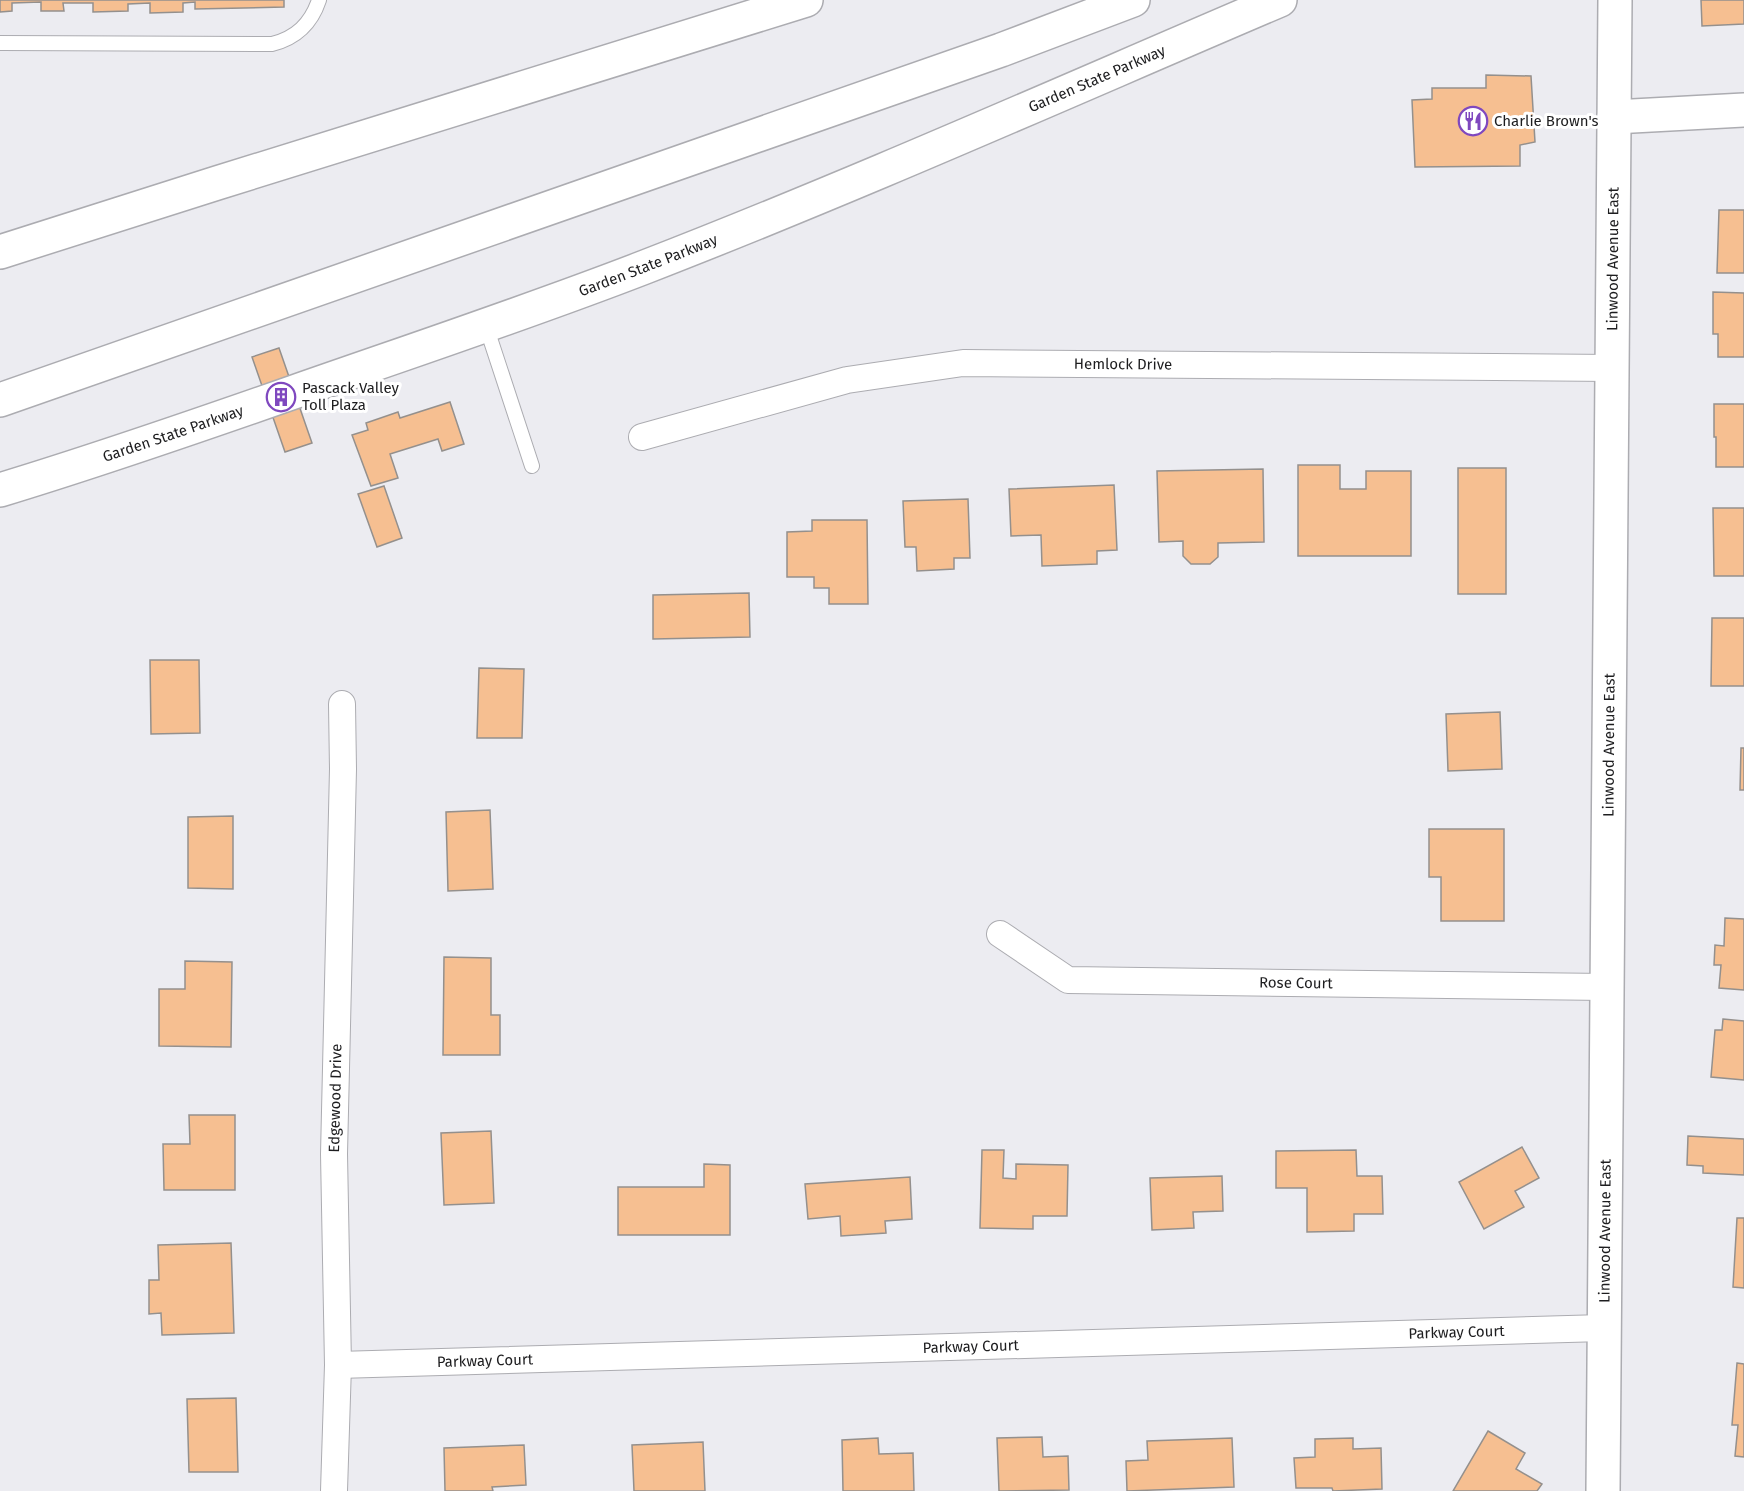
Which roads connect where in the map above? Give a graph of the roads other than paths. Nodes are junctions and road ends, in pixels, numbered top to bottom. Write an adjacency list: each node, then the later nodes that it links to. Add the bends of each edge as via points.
1 (319, 0): 6 (lane, via 302,30 272,44)
2 (806, 0): 9 (main road)
3 (1133, 0): 12 (main road, via 968,62)
4 (1280, 0): 10 (main road, Garden State Parkway, via 805,202)
5 (1615, 0): 8 (main road, Linwood Avenue East)
6 (0, 43)
7 (1744, 111): 8 (main road)
8 (1614, 117): 11 (main road, Linwood Avenue East)
9 (0, 252)
10 (486, 326): 14 (lane); 15 (main road, Garden State Parkway)
11 (1613, 368): 13 (street, Hemlock Drive, via 963,363 847,380); 18 (main road, Linwood Avenue East)
12 (0, 400)
13 (642, 437)
14 (532, 466)
15 (0, 490)
16 (342, 704): 20 (street, Edgewood Drive, via 334,1154)
17 (1000, 934): 18 (street, Rose Court, via 1068,980)
18 (1606, 987): 19 (main road, Linwood Avenue East)
19 (1604, 1328): 20 (street, Parkway Court); 22 (main road, Linwood Avenue East)
20 (338, 1365): 21 (street, Edgewood Drive)
21 (334, 1491)
22 (1603, 1491)

